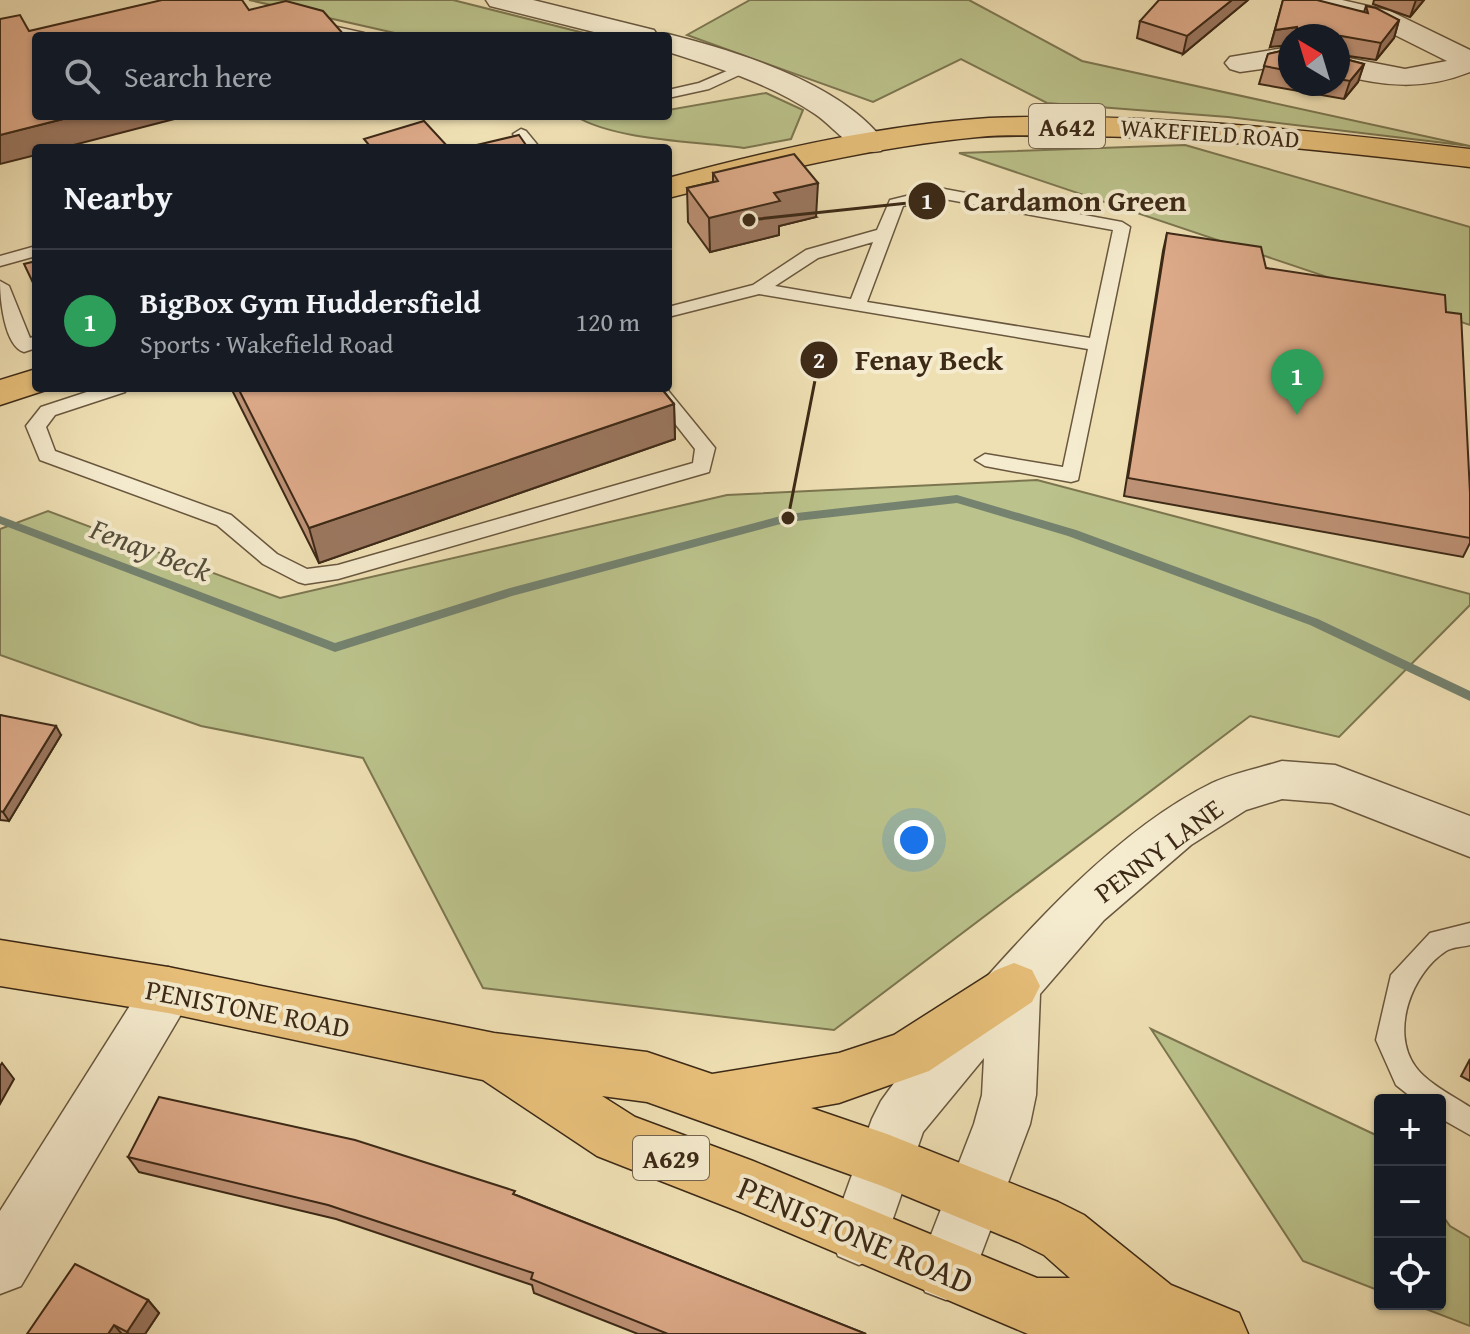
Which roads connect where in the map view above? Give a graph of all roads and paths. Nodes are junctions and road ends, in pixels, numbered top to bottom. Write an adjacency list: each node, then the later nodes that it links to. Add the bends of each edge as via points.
1 (500, 0): 5 (street)
2 (1305, 0): 8 (street, via 1380,17)
3 (319, 27): 4 (lane)
4 (341, 32)
5 (628, 32)
6 (672, 44): 10 (street)
7 (1278, 58): 9 (street)
8 (1470, 61): 11 (street, via 1440,75 1409,79)
9 (1240, 63)
10 (743, 68): 12 (lane); 15 (street, via 819,102)
11 (1350, 69)
12 (672, 93)
13 (521, 134): 14 (lane)
14 (529, 144)
15 (870, 144): 16 (highway, WAKEFIELD ROAD / A642, via 981,128 1119,126 1205,129); 17 (highway, WAKEFIELD ROAD / A642)
16 (1470, 158)
17 (672, 187)
18 (885, 233): 22 (lane, via 812,254); 23 (lane); 26 (lane, via 896,203 939,193 1122,227)
19 (32, 252): 20 (lane)
20 (0, 261)
21 (0, 286): 25 (lane, via 24,346)
22 (759, 289): 23 (lane); 24 (lane)
23 (857, 305): 26 (lane)
24 (672, 311)
25 (32, 343)
26 (1098, 345): 31 (lane, via 1071,475)
27 (32, 382): 30 (highway)
28 (106, 392): 29 (lane, via 48,411 36,426 47,455 224,520 270,559 305,577 702,467 705,448)
29 (659, 392)
30 (0, 393)
31 (985, 460)
32 (1470, 837): 35 (street, PENNY LANE, via 1335,784 1282,780 1230,796 1174,831 1086,905)
33 (1470, 934): 38 (lane, via 1439,941 1400,983 1389,1040 1406,1076)
34 (0, 963): 36 (highway, PENISTONE ROAD / A629)
35 (1014, 986): 39 (highway, via 910,1054 839,1078); 42 (street, PENNY LANE, via 921,1090 900,1119); 43 (street, via 1009,1095)
36 (168, 990): 37 (highway, PENISTONE ROAD / A629); 45 (street)
37 (494, 1058): 39 (highway, PENISTONE ROAD / A629, via 647,1077); 44 (highway, PENISTONE ROAD / A629, via 617,1137)
38 (1429, 1094)
39 (710, 1099): 42 (highway, PENISTONE ROAD / A629)
40 (1446, 1106): 41 (lane)
41 (1470, 1122)
42 (887, 1161): 43 (highway, PENISTONE ROAD / A629); 44 (street, PENNY LANE)
43 (974, 1197): 46 (street); 47 (highway, PENISTONE ROAD / A629, via 1064,1235)
44 (859, 1236): 46 (highway, PENISTONE ROAD / A629)
45 (0, 1265)
46 (946, 1271): 47 (highway, PENISTONE ROAD / A629, via 1037,1308)
47 (1150, 1306): 48 (highway, PENISTONE ROAD / A629)
48 (1218, 1334)

